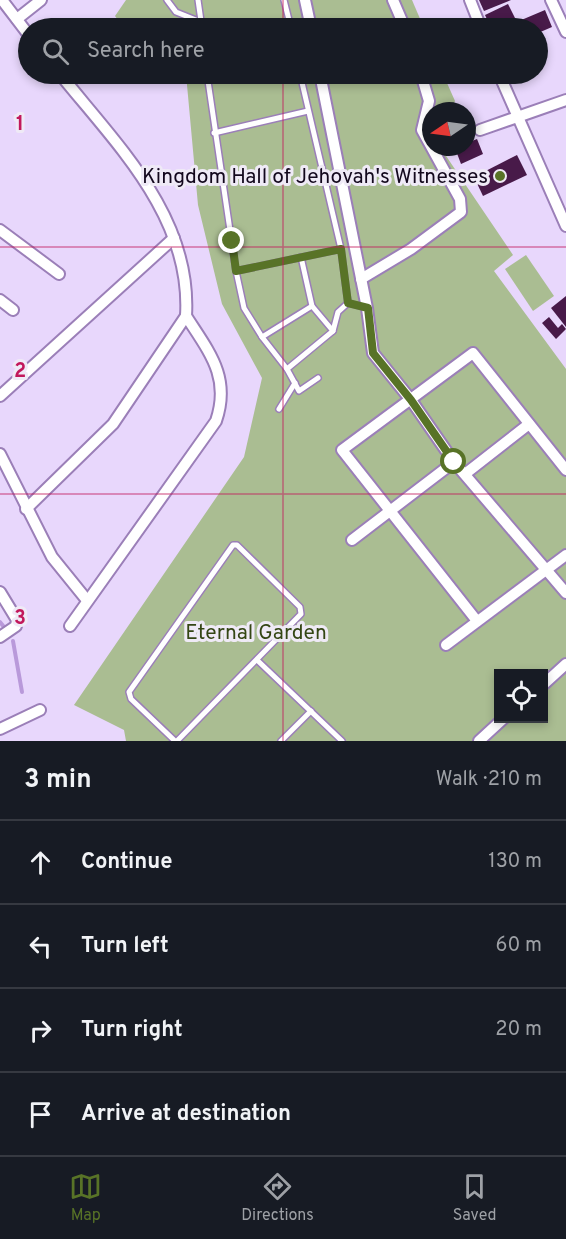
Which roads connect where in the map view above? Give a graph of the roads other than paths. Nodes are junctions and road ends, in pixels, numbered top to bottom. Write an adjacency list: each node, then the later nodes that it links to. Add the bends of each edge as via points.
1 (2, 0): 16 (street)
2 (40, 0): 16 (street)
3 (167, 0): 10 (lane, via 176,12)
4 (198, 0): 11 (lane)
5 (284, 0): 12 (lane)
6 (305, 0): 13 (street)
7 (393, 0): 14 (street)
8 (470, 0): 15 (street)
9 (552, 0): 18 (street)
10 (188, 18)
11 (200, 18)
12 (288, 18)
13 (309, 18)
14 (401, 18)
15 (477, 18)
16 (16, 19): 17 (street)
17 (18, 22)
18 (566, 32)
19 (68, 84): 32 (street, via 151,188)
20 (208, 84): 29 (lane)
21 (302, 84): 26 (lane)
22 (322, 84): 37 (street)
23 (424, 84): 37 (street, via 429,101 422,130 460,199 461,212)
24 (503, 84): 27 (street)
25 (566, 100): 27 (street)
26 (308, 111): 29 (lane); 33 (lane)
27 (516, 118): 28 (street); 30 (street)
28 (480, 130)
29 (214, 133): 35 (lane)
30 (566, 226)
31 (1, 232): 36 (street)
32 (174, 238): 43 (street, via 185,282); 49 (street)
33 (341, 249): 34 (lane); 39 (lane)
34 (301, 257): 35 (lane); 40 (lane)
35 (236, 271): 45 (lane, via 244,308)
36 (59, 274)
37 (361, 279): 41 (street)
38 (0, 300): 42 (street)
39 (348, 303): 41 (lane); 44 (lane, via 338,312)
40 (312, 306): 44 (lane); 45 (lane)
41 (368, 308): 50 (street, via 373,353)
42 (13, 309)
43 (186, 316): 57 (street, via 113,424); 64 (street, via 218,370 222,403 216,421)
44 (333, 331): 46 (lane)
45 (262, 338): 46 (lane)
46 (287, 369): 48 (lane)
47 (318, 378): 48 (lane, via 300,391)
48 (295, 383): 51 (lane)
49 (0, 396)
50 (411, 400): 52 (street, via 473,353); 54 (street); 58 (street, via 342,450)
51 (279, 409)
52 (529, 424): 55 (street); 56 (street)
53 (0, 454): 57 (street)
54 (454, 462): 56 (street); 58 (street)
55 (566, 470)
56 (465, 474): 61 (street)
57 (26, 509): 64 (street, via 52,557)
58 (389, 511): 59 (street); 65 (street)
59 (352, 540)
60 (566, 555): 61 (street)
61 (546, 569): 63 (street); 65 (street)
62 (0, 592): 67 (street, via 16,626)
63 (566, 593)
64 (86, 599): 66 (street)
65 (477, 621): 68 (street)
66 (70, 626)
67 (0, 637)
68 (446, 645)
69 (257, 660): 73 (lane); 76 (lane); 76 (lane, via 298,619 300,607 235,545 129,692 131,699)
70 (566, 664): 71 (street)
71 (548, 680)
72 (40, 710): 75 (street)
73 (311, 711): 77 (lane); 78 (lane)
74 (499, 723): 79 (street)
75 (0, 729)
76 (176, 741)
77 (281, 741)
78 (342, 741)
79 (479, 741)

